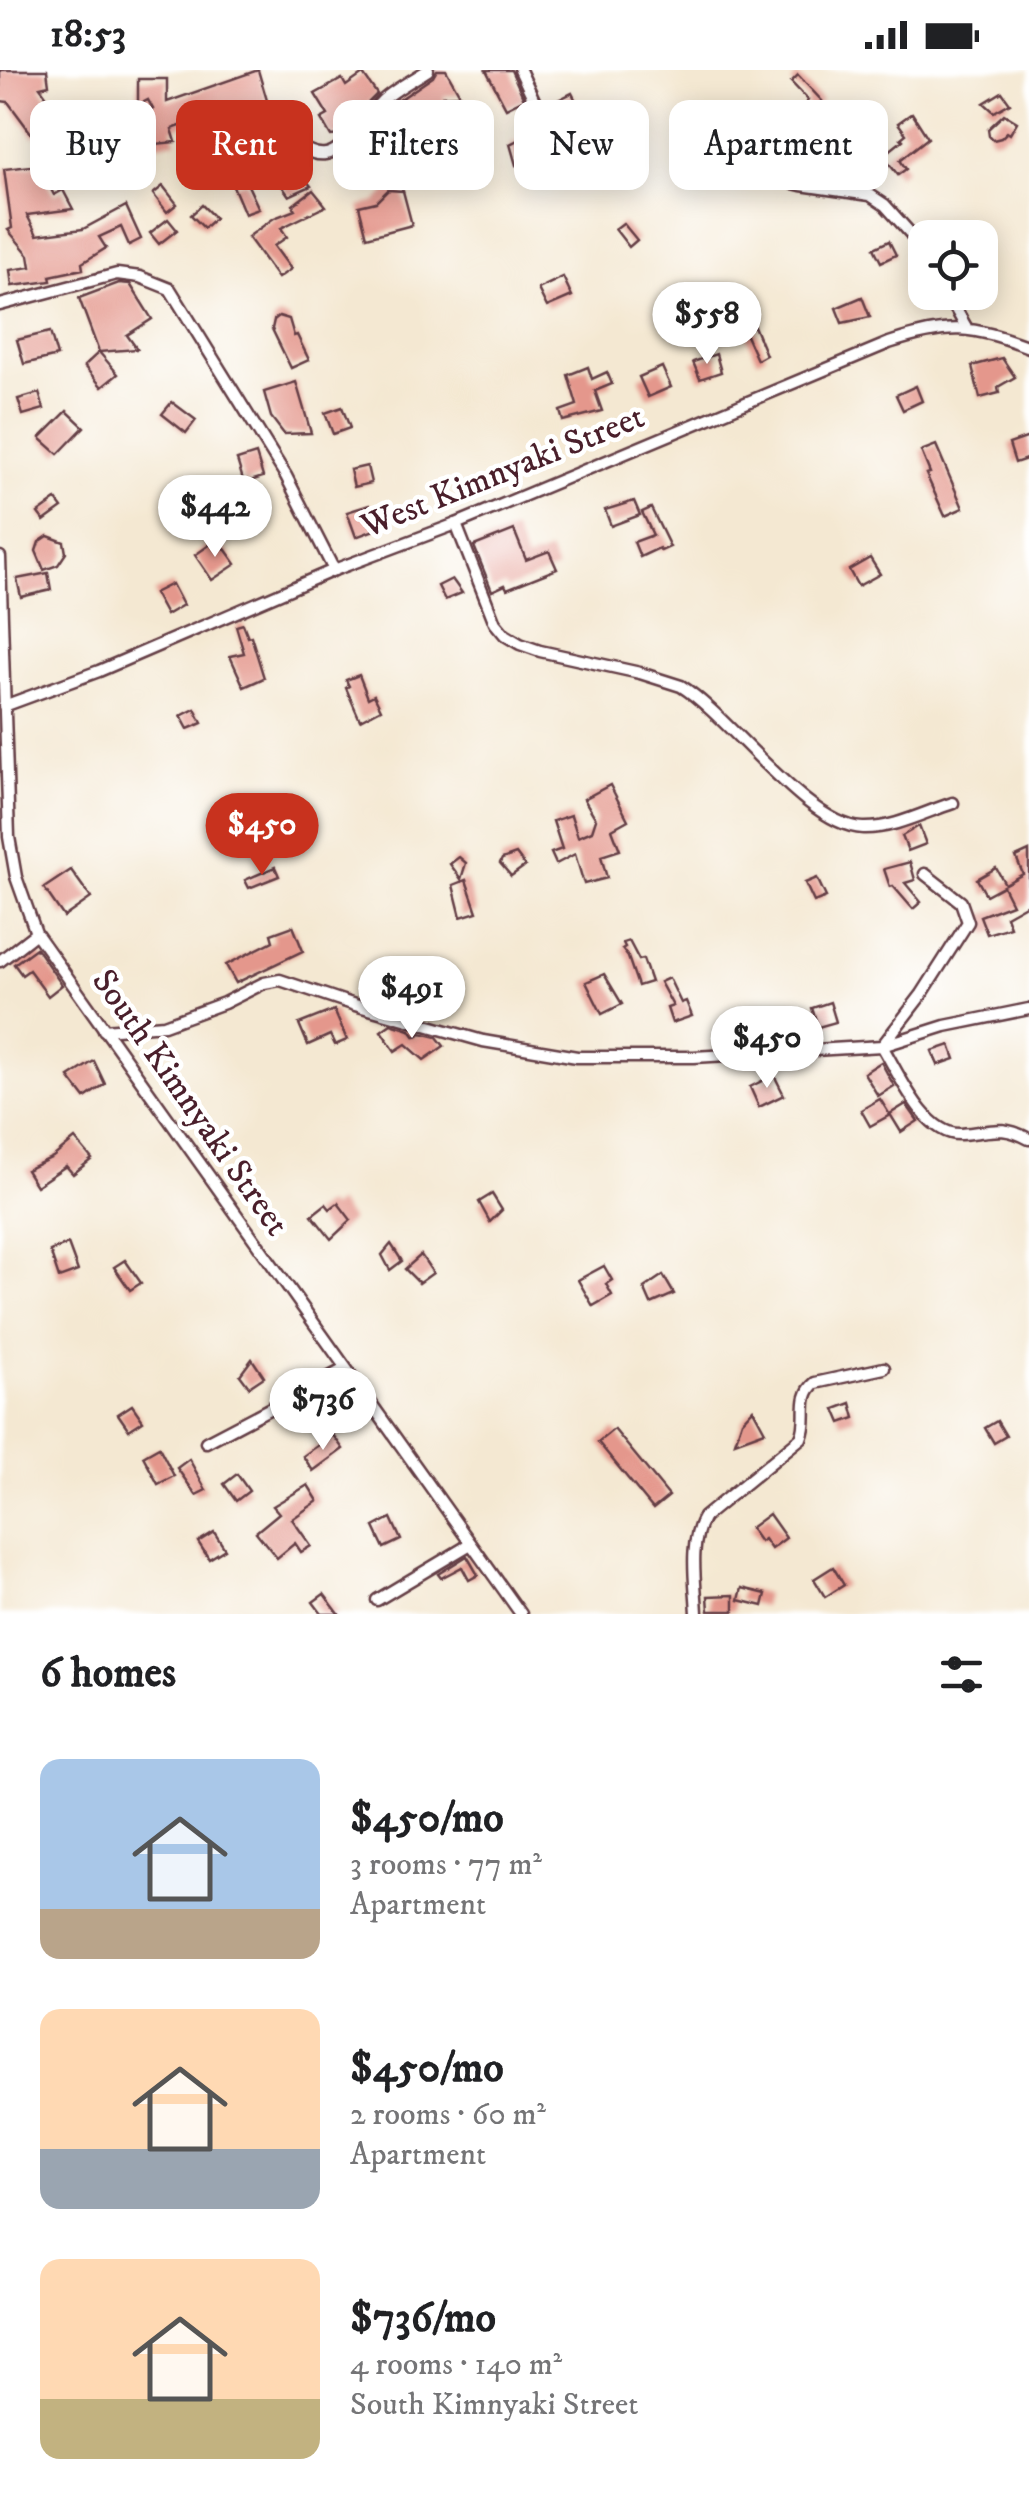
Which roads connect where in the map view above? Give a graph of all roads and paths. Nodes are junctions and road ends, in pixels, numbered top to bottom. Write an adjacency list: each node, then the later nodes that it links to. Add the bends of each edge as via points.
1 (428, 70): 4 (street, via 387,96 331,154)
2 (520, 70): 3 (street)
3 (534, 100)
4 (313, 152)
5 (832, 190): 6 (street, via 870,195)
6 (908, 234)
7 (0, 305): 13 (street, via 117,274 170,289 274,455)
8 (956, 310): 9 (street)
9 (966, 327): 10 (street, West Kimnyaki Street); 11 (street, West Kimnyaki Street, via 889,343)
10 (1029, 347)
11 (456, 524): 13 (street, West Kimnyaki Street); 15 (street, via 495,623 520,644 681,686 763,763 843,824 886,825)
12 (0, 557): 14 (street, South Kimnyaki Street)
13 (334, 570): 14 (street, West Kimnyaki Street)
14 (4, 706): 17 (street, South Kimnyaki Street, via 10,837)
15 (953, 803)
16 (925, 874): 21 (street, via 961,902 968,922)
17 (36, 934): 18 (street); 20 (street, South Kimnyaki Street)
18 (0, 961)
19 (1029, 1009): 21 (street)
20 (104, 1030): 21 (street, via 164,1025 280,980 483,1040 577,1057 694,1058); 24 (street, South Kimnyaki Street)
21 (882, 1046): 22 (street, via 935,1127 958,1134 1007,1129)
22 (1029, 1139)
23 (884, 1368): 29 (street, via 808,1388 800,1438 704,1517 697,1532)
24 (346, 1369): 25 (street); 26 (street, South Kimnyaki Street)
25 (206, 1442)
26 (469, 1545): 27 (street); 28 (street, South Kimnyaki Street)
27 (377, 1600)
28 (521, 1614)
29 (697, 1614)

